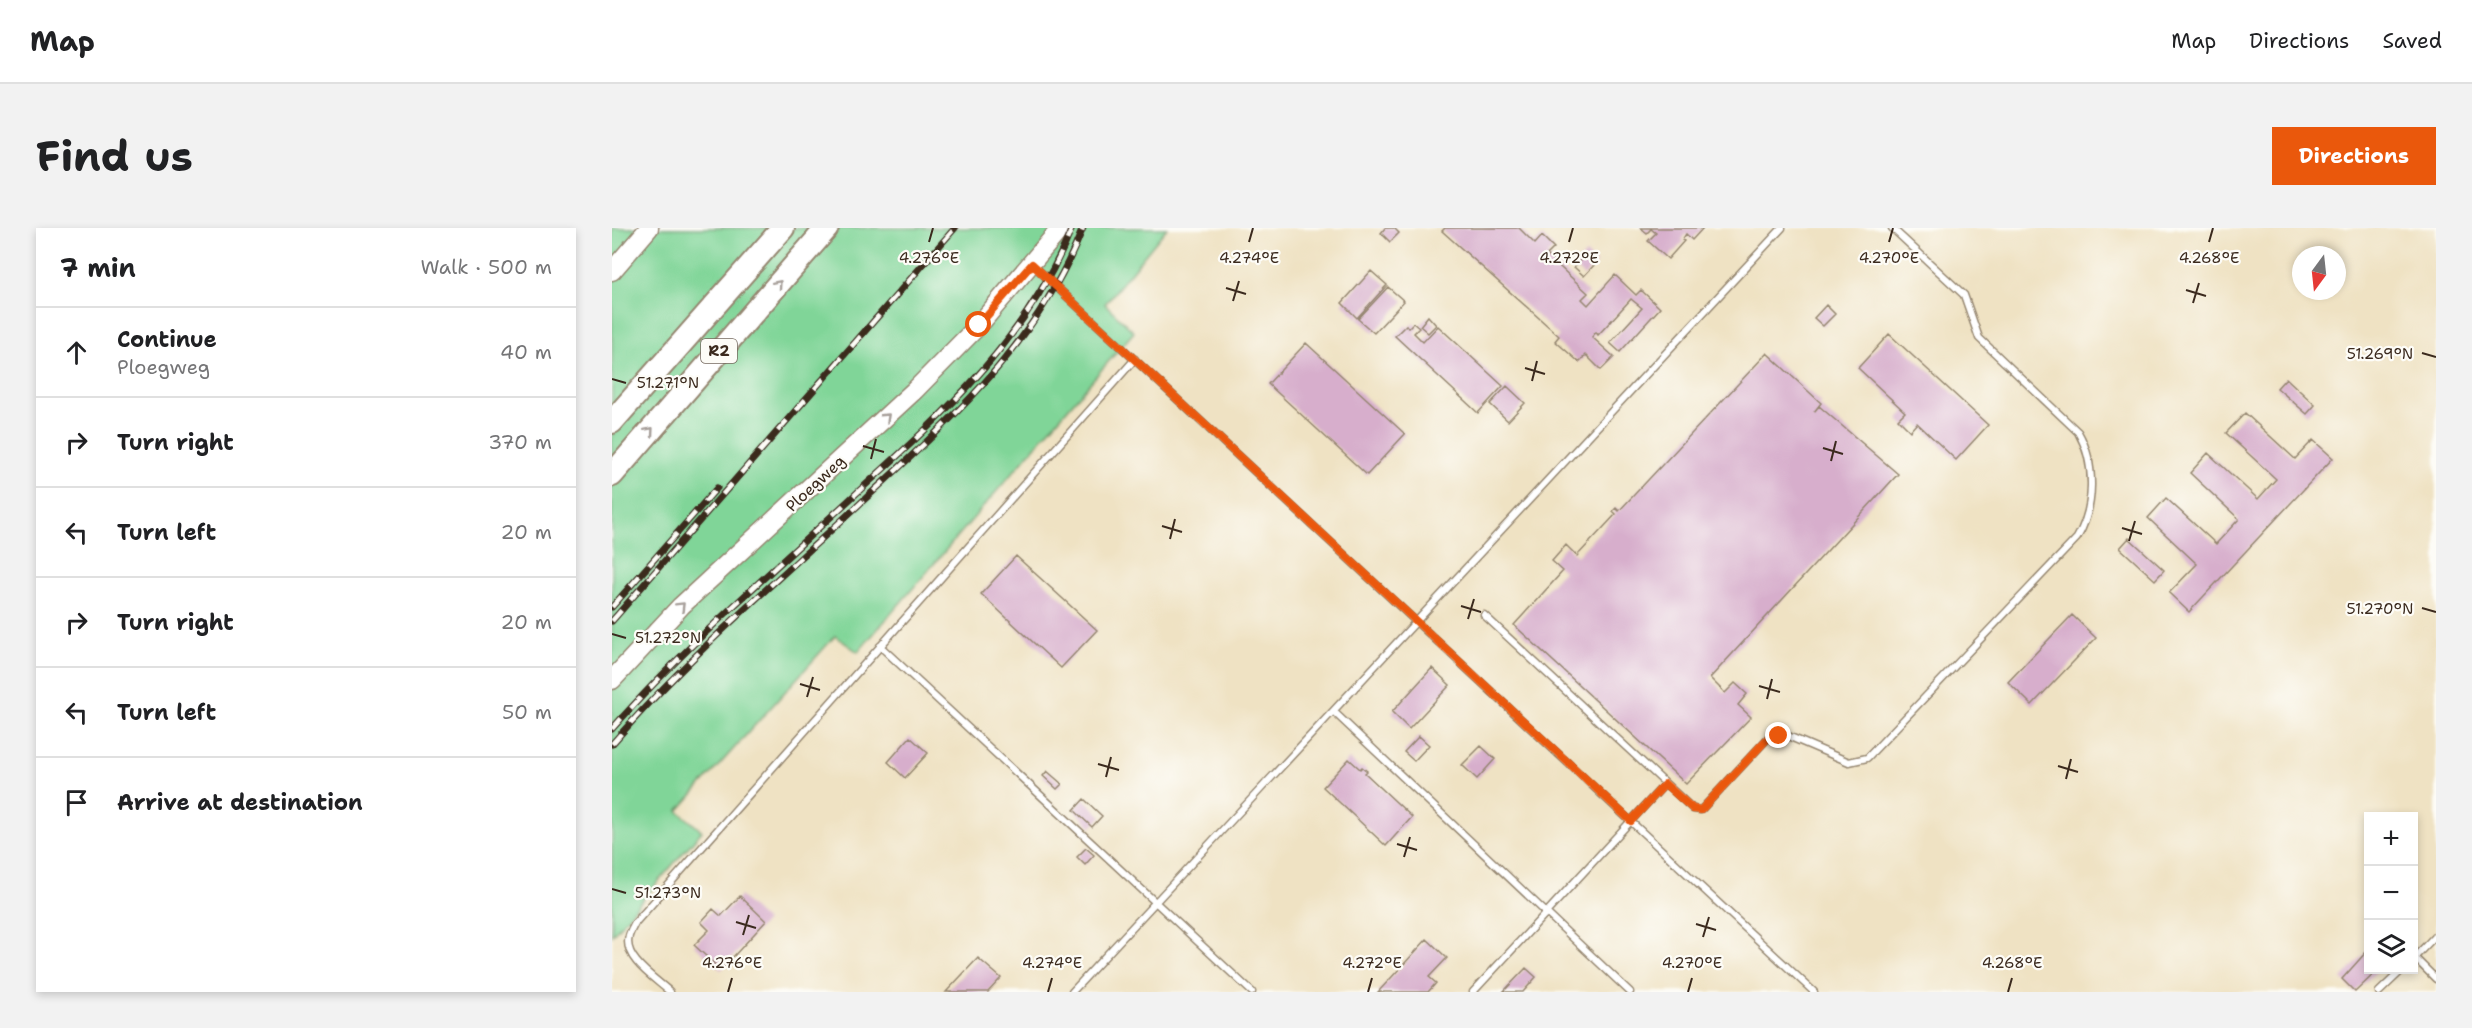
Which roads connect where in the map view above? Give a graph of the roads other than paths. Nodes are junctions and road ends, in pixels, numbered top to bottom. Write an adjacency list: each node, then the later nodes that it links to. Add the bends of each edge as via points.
1 (649, 228): 8 (street)
2 (783, 228): 9 (highway, R2)
3 (827, 228): 13 (highway, R2, one-way to 3)
4 (1060, 228): 7 (street, Ploegweg)
5 (1782, 228): 15 (lane)
6 (1892, 228): 19 (lane, via 1964,295 1979,338 2078,432 2085,444 2091,486 2085,524 2077,538 1867,758 1849,762 1788,736 1779,736 1768,738 1701,810 1693,809)
7 (1032, 264): 10 (lane); 17 (street, Ploegweg, one-way to 7, via 681,606 915,390)
8 (612, 271)
9 (740, 279): 11 (highway); 12 (highway, R2)
10 (1134, 358): 15 (lane); 16 (lane)
11 (612, 400)
12 (612, 422)
13 (612, 475)
14 (1484, 615): 19 (lane)
15 (1416, 621): 18 (lane); 20 (lane)
16 (880, 646): 21 (lane); 28 (lane, via 635,923 628,938 629,950)
17 (612, 680)
18 (1333, 711): 21 (lane); 22 (lane)
19 (1665, 784): 20 (lane)
20 (1631, 821): 22 (lane); 33 (lane)
21 (1155, 903): 29 (lane); 30 (lane)
22 (1546, 913): 31 (lane); 32 (lane)
23 (2436, 935): 24 (lane)
24 (2418, 953)
25 (2418, 961): 27 (lane)
26 (2397, 974): 34 (lane)
27 (2436, 979)
28 (669, 992)
29 (1072, 992)
30 (1252, 992)
31 (1473, 992)
32 (1630, 992)
33 (1814, 992)
34 (2379, 992)

